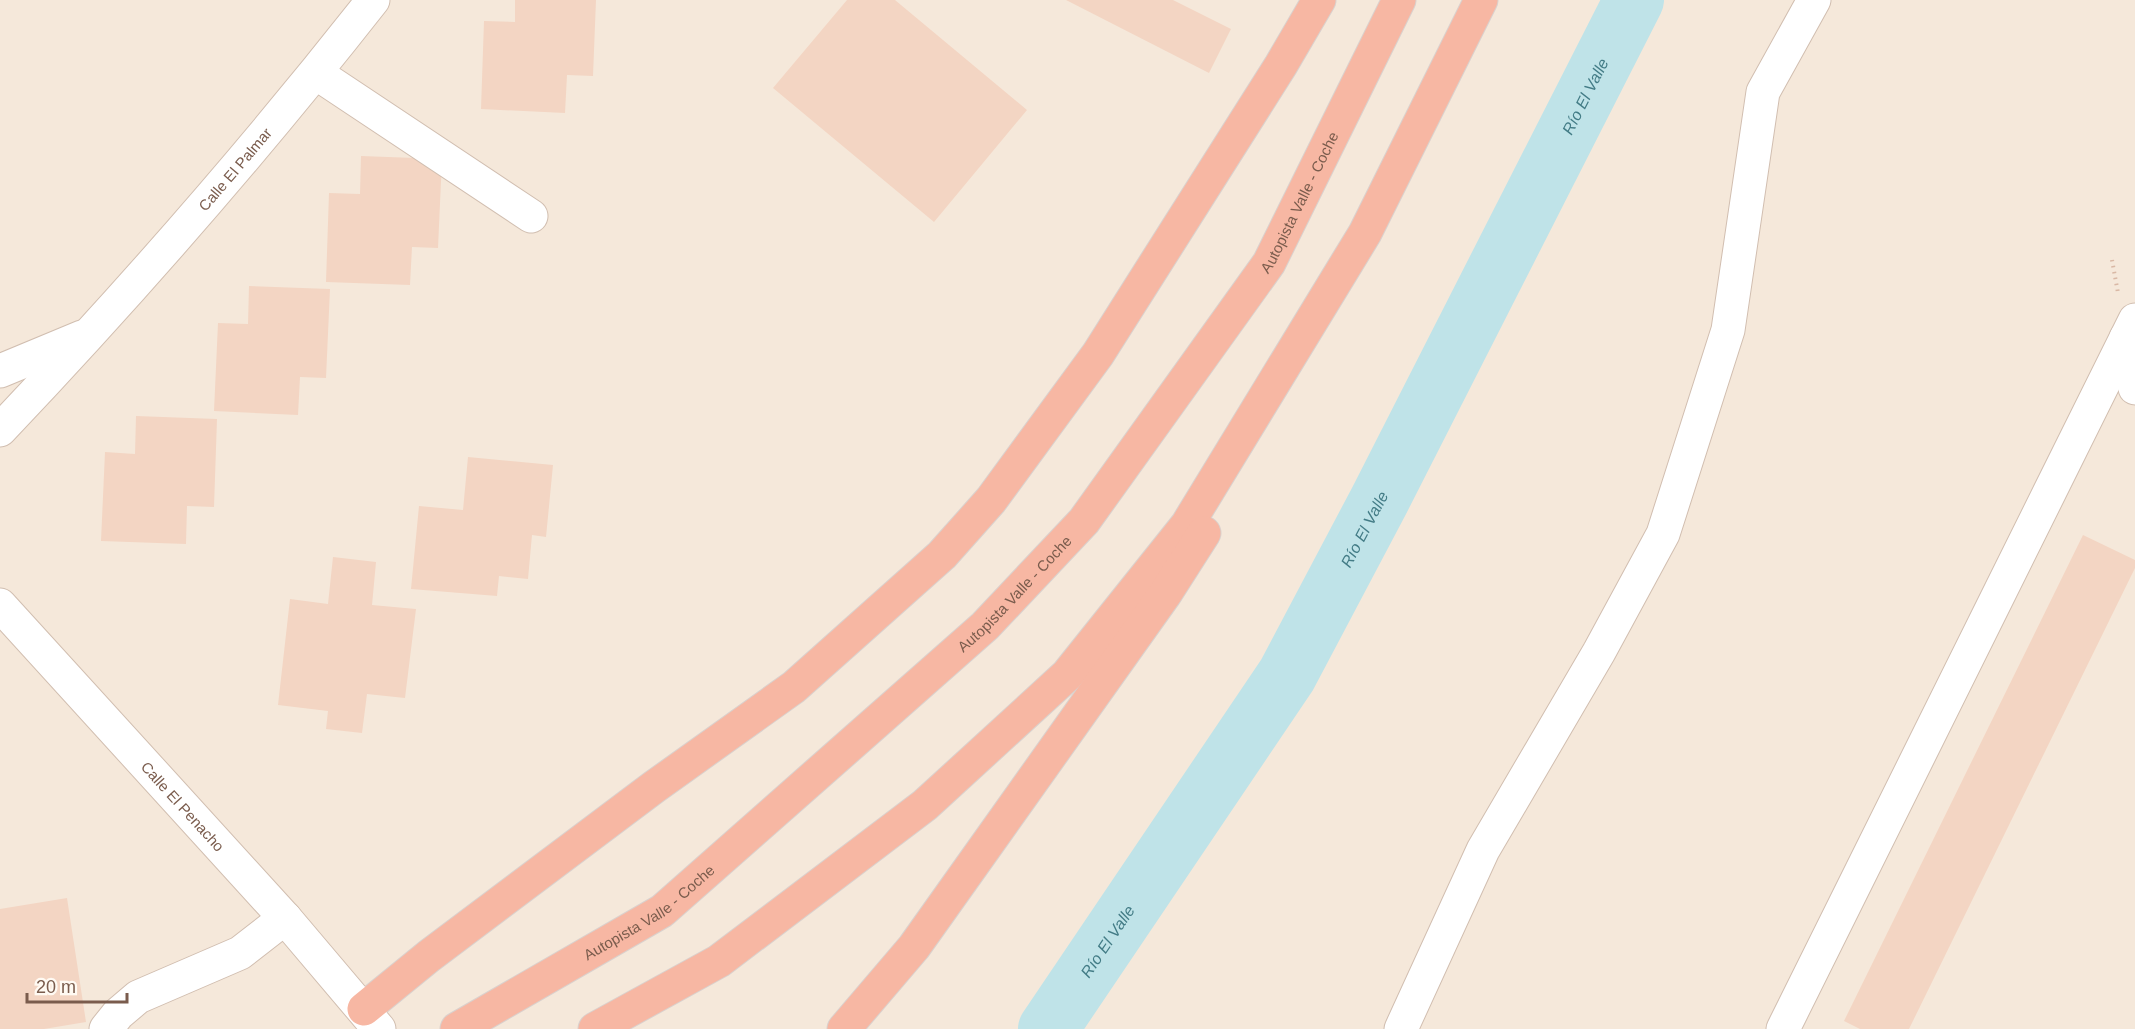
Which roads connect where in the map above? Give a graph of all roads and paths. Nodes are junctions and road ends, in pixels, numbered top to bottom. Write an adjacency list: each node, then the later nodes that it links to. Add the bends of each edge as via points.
1 (373, 0): 6 (street, Calle El Palmar)
2 (1319, 0): 16 (highway, via 1098,354 992,500 942,555 794,687 429,956)
3 (1399, 0): 18 (highway, Autopista Valle - Coche, via 1269,263 1084,521 985,626 662,911)
4 (1481, 0): 8 (highway)
5 (1814, 0): 21 (street, via 1763,92 1728,330 1663,534 1483,850)
6 (316, 73): 7 (street); 10 (street, Calle El Palmar)
7 (531, 216)
8 (1365, 233): 19 (highway, via 1187,525 1067,675 925,805 718,961); 20 (highway, via 1290,397 1165,594 914,946)
9 (2131, 329): 12 (street); 22 (street)
10 (92, 333): 11 (street, Calle El Palmar); 13 (street, Calle El Palmar)
11 (0, 371)
12 (2135, 388)
13 (0, 430)
14 (0, 605): 15 (street, Calle El Penacho)
15 (285, 918): 16 (street, Calle El Penacho); 17 (street, via 240,953 138,997)
16 (373, 1022)
17 (106, 1029)
18 (457, 1029)
19 (596, 1029)
20 (844, 1029)
21 (1401, 1029)
22 (1783, 1029)

